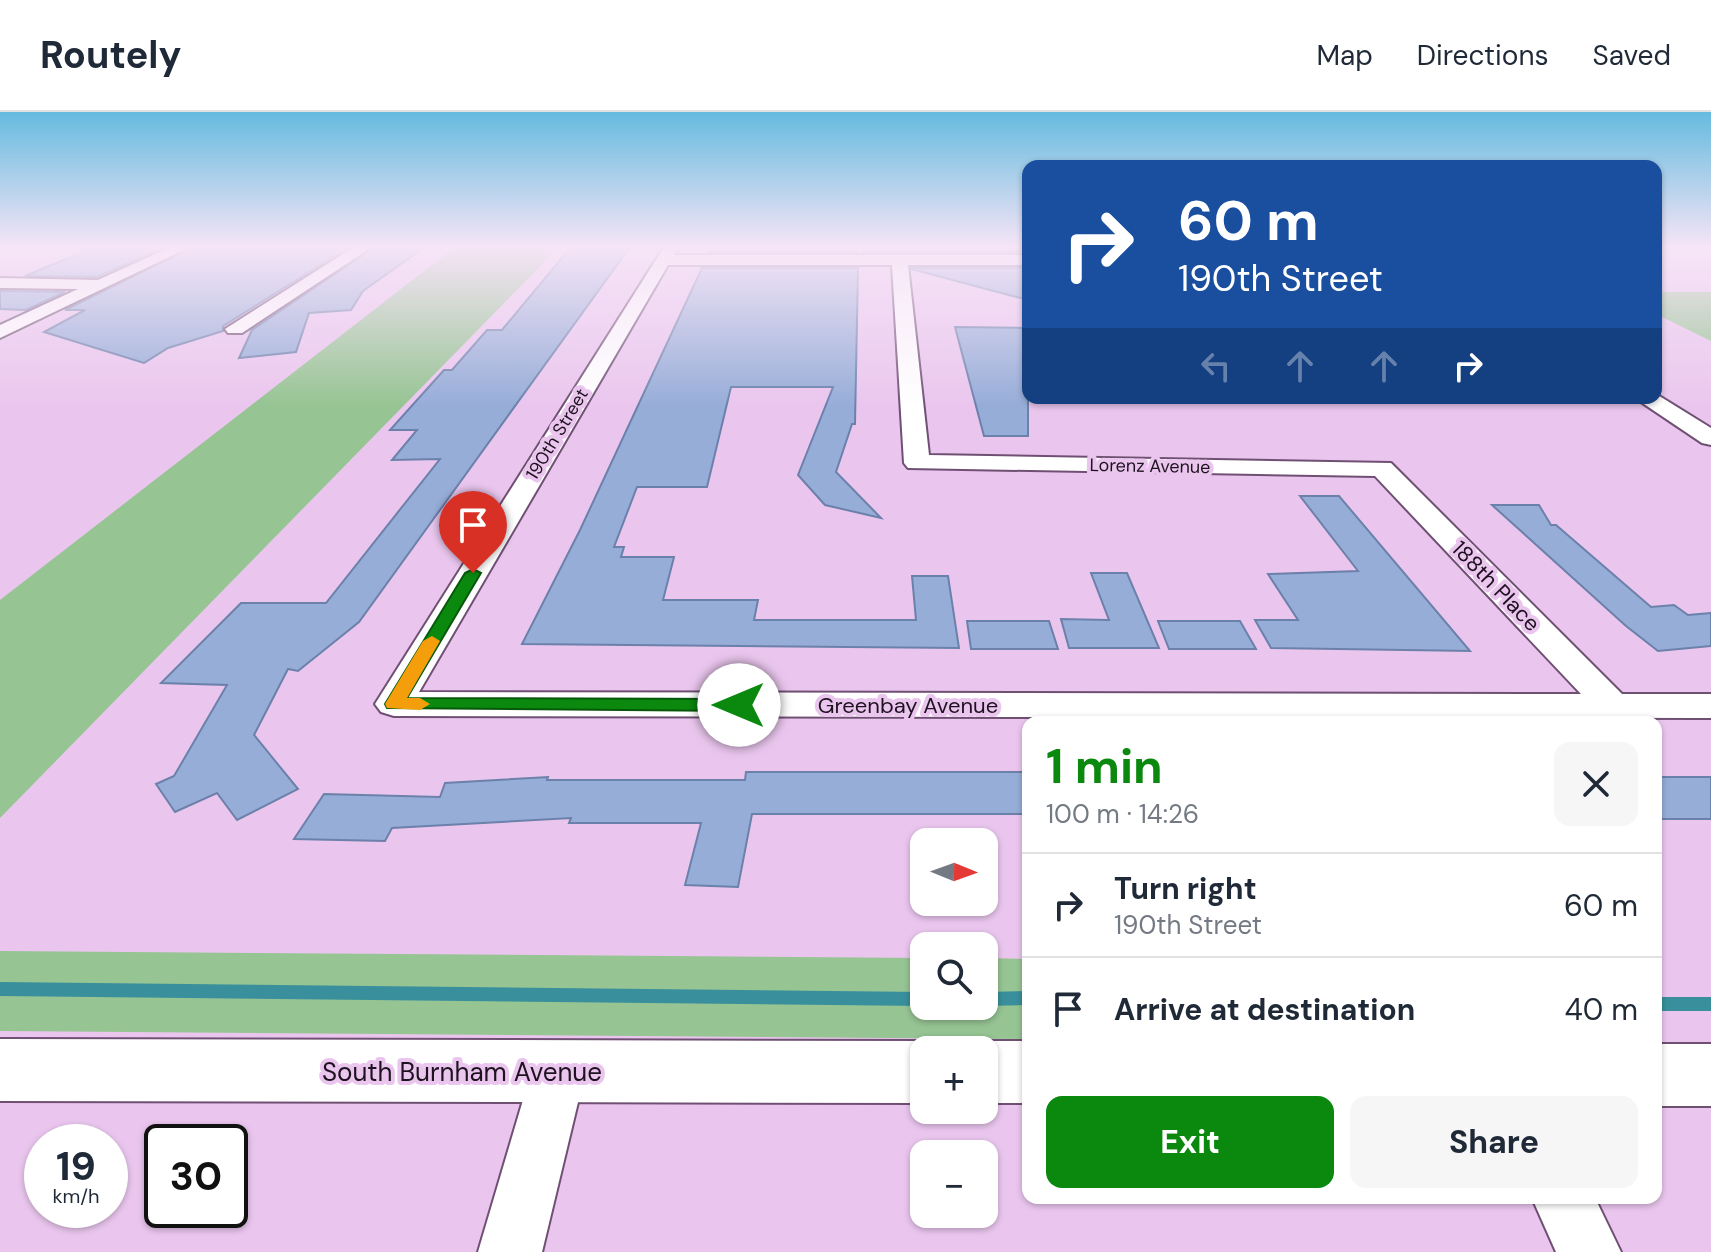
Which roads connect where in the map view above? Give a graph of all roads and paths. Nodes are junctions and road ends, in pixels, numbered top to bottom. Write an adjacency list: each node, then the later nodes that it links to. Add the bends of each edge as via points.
1 (68, 300): 6 (street)
2 (280, 300): 5 (street)
3 (638, 300): 10 (street, 190th Street)
4 (903, 300): 9 (street, Lorenz Avenue, via 917,463)
5 (235, 329)
6 (0, 332)
7 (1656, 404): 8 (street)
8 (1711, 438)
9 (1382, 468): 11 (street, 188th Place)
10 (394, 704): 13 (street, Greenbay Avenue)
11 (1611, 704): 12 (street, Greenbay Avenue); 13 (street, Greenbay Avenue)
12 (1711, 706)
13 (1151, 714)
14 (0, 1070): 18 (main road, South Burnham Avenue)
15 (910, 1072): 18 (main road, South Burnham Avenue)
16 (998, 1072): 17 (main road)
17 (1022, 1072)
18 (558, 1073): 22 (street)
19 (1662, 1075): 20 (main road)
20 (1711, 1075)
21 (1565, 1204): 23 (street)
22 (510, 1252)
23 (1589, 1252)

